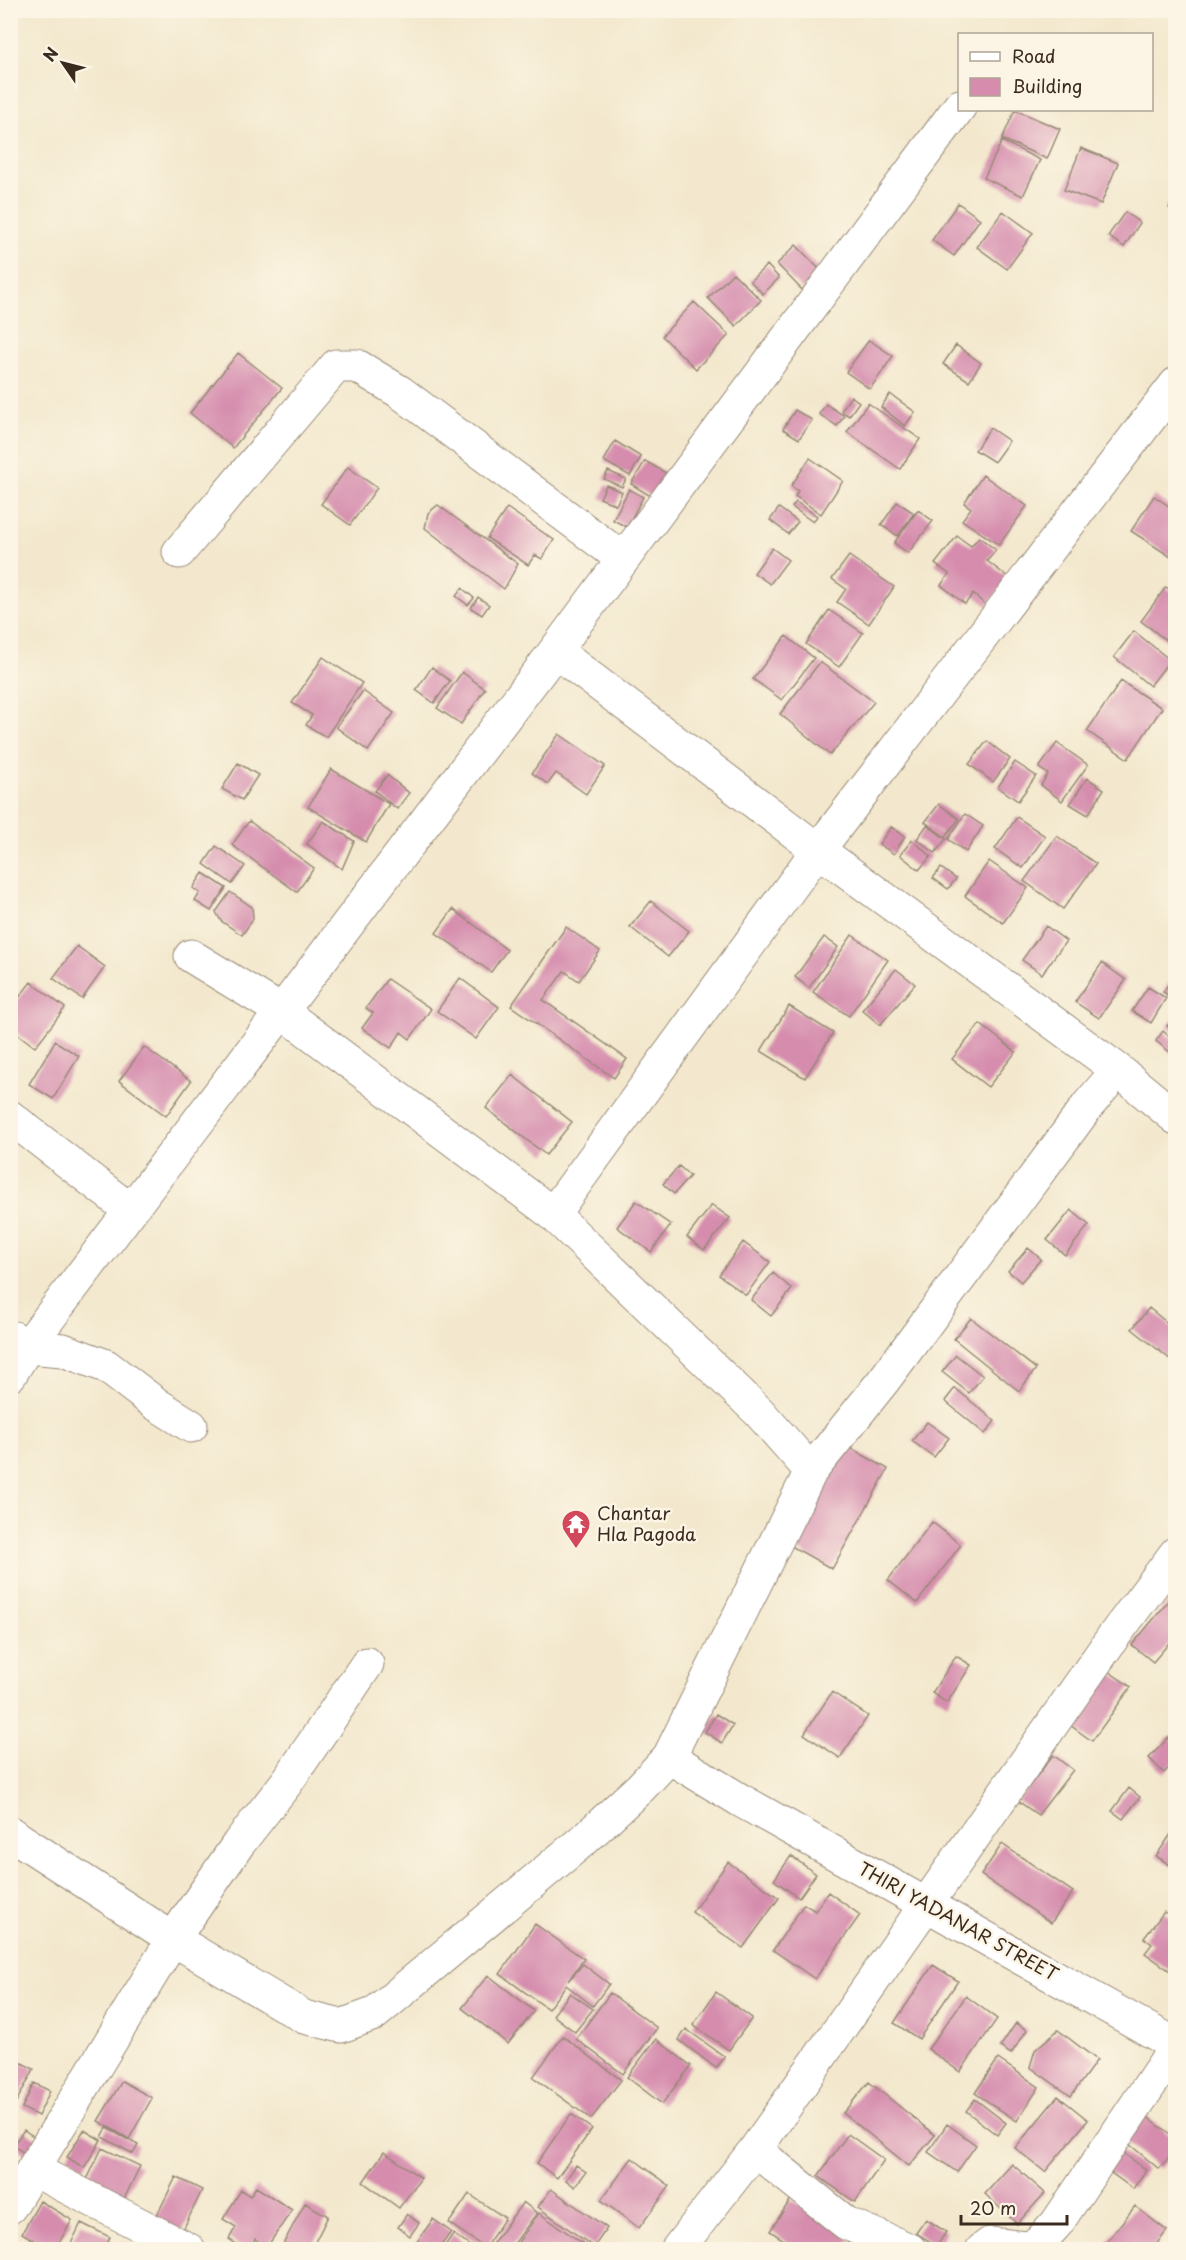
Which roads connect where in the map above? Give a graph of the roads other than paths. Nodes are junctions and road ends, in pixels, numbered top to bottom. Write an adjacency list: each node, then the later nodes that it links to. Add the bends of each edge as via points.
1 (958, 109): 4 (street)
2 (1176, 384): 6 (street)
3 (178, 552): 4 (street, via 336,366 357,366 400,392)
4 (623, 559): 5 (street)
5 (555, 651): 6 (street); 8 (street)
6 (818, 849): 9 (street); 13 (street)
7 (191, 956): 8 (street)
8 (281, 1011): 12 (street); 13 (street)
9 (1118, 1070): 11 (street); 17 (street)
10 (10, 1117): 12 (street)
11 (1176, 1118)
12 (130, 1210): 14 (street)
13 (553, 1214): 17 (street, via 759,1412)
14 (19, 1341): 15 (street); 16 (street, via 63,1350 106,1366)
15 (10, 1375)
16 (191, 1426)
17 (811, 1471): 20 (street)
18 (1176, 1553): 22 (street)
19 (367, 1664): 23 (street)
20 (669, 1758): 22 (street, THIRI YADANAR STREET); 23 (street, via 587,1837 374,2014 341,2026 304,2017)
21 (10, 1833): 23 (street)
22 (927, 1905): 24 (street, THIRI YADANAR STREET); 25 (street)
23 (173, 1939): 26 (street)
24 (1176, 2046): 31 (street, via 1057,2223 1037,2245 1026,2248 990,2244)
25 (755, 2150): 29 (street); 30 (street, via 846,2223)
26 (34, 2170): 27 (street); 28 (street)
27 (10, 2207)
28 (189, 2250)
29 (677, 2250)
30 (910, 2250)
31 (982, 2250)

